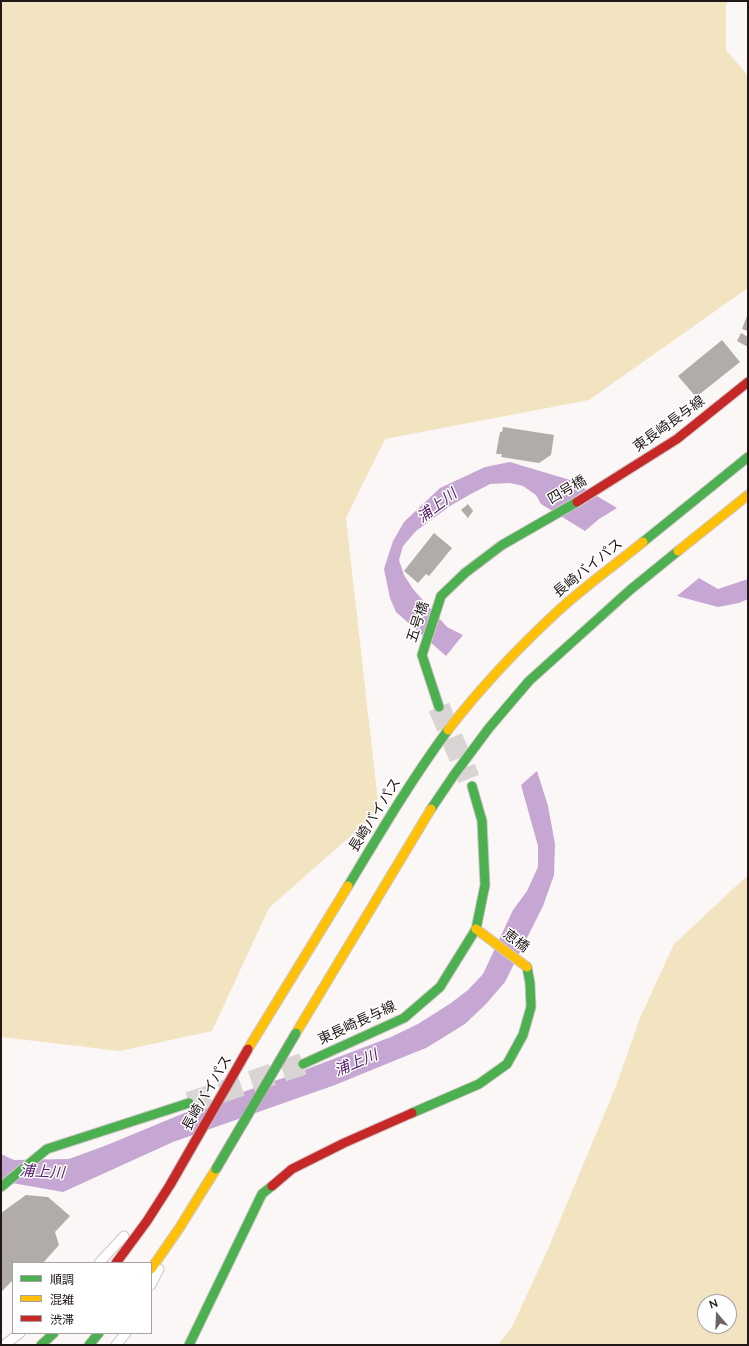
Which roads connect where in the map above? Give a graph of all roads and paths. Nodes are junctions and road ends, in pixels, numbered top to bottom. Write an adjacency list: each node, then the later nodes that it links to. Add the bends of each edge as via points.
1 (748, 382): 3 (main road, 東長崎長与線, via 677,439)
2 (748, 457): 11 (main road, 長崎バイパス, bridge, via 559,610 507,660 467,705 417,775 248,1049)
3 (605, 485): 5 (main road, 四号橋, via 502,545 465,573)
4 (748, 495): 13 (main road, bridge, via 582,632 529,681 489,728 421,825)
5 (441, 596): 6 (main road, 五号橋, via 422,655)
6 (439, 707)
7 (472, 786): 8 (main road, 東長崎長与線, via 482,821 485,885)
8 (476, 929): 9 (main road, 東長崎長与線, via 440,987 404,1018); 26 (main road, 恵橋, via 527,967 531,1007 523,1035 506,1064 479,1084 344,1143 292,1169 262,1194)
9 (303, 1064)
10 (188, 1104): 12 (main road, via 47,1149)
11 (170, 1185): 14 (lane); 15 (main road, 長崎バイパス)
12 (1, 1187)
13 (180, 1227): 16 (main road); 17 (lane)
14 (100, 1262)
15 (117, 1262)
16 (152, 1268)
17 (152, 1283)
18 (19, 1334): 22 (lane)
19 (53, 1334): 23 (main road)
20 (98, 1334): 24 (main road)
21 (125, 1334): 25 (lane)
22 (4, 1345)
23 (41, 1345)
24 (89, 1345)
25 (116, 1345)
26 (189, 1345)

